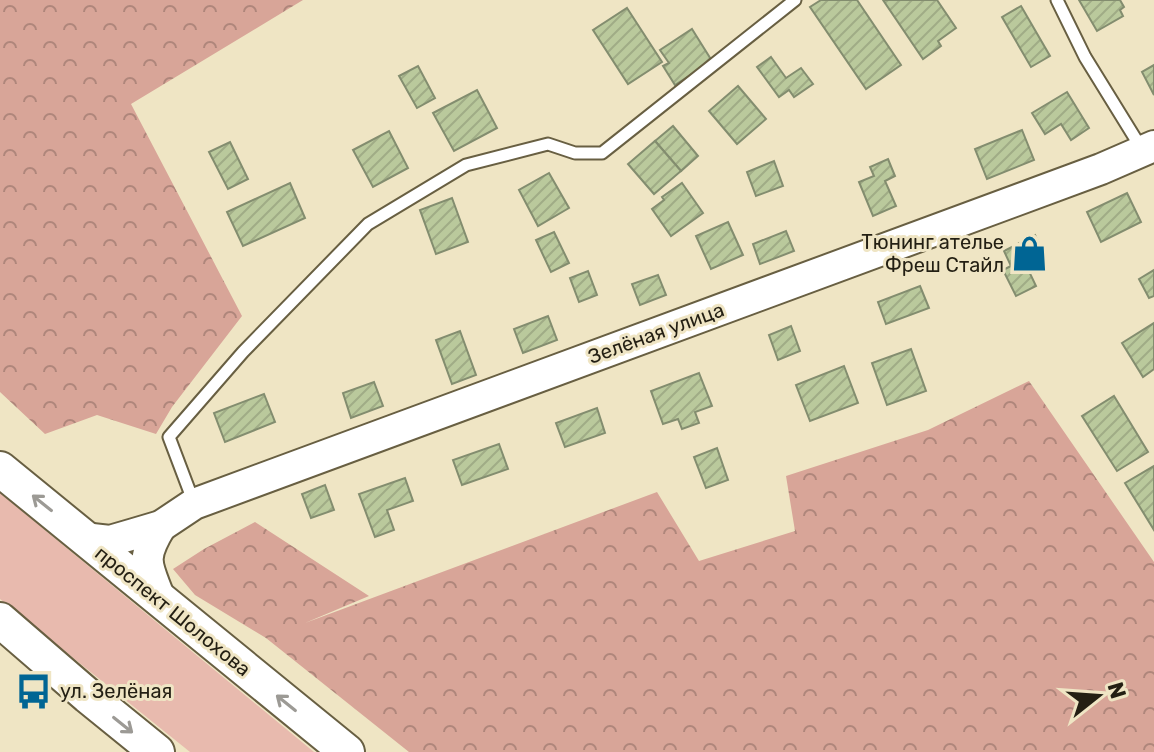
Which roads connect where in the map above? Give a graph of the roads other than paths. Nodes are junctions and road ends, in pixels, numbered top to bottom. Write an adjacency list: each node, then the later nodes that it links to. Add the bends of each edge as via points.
1 (795, 0): 5 (lane, via 602,153 575,153 548,144 466,165 368,224 169,437)
2 (1057, 0): 3 (lane, via 1085,57)
3 (1148, 149): 5 (street, Зелёная улица)
4 (0, 469): 7 (main road, проспект Шолохова, one-way to 4)
5 (194, 504): 6 (street, Зелёная улица)
6 (161, 526): 7 (street, Зелёная улица, via 110,541); 8 (street, via 147,548 146,561)
7 (83, 538): 8 (main road, проспект Шолохова)
8 (161, 602): 11 (main road, проспект Шолохова, one-way to 8)
9 (0, 620): 10 (main road, one-way to 10)
10 (157, 752)
11 (347, 752)

